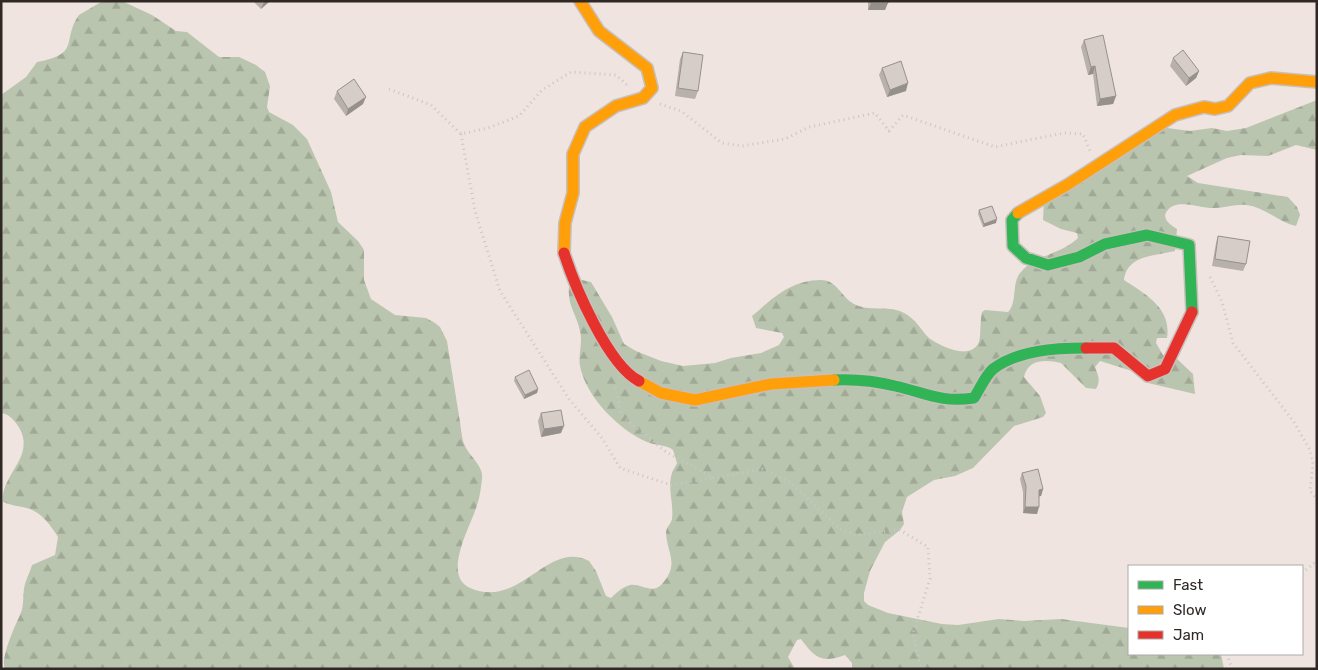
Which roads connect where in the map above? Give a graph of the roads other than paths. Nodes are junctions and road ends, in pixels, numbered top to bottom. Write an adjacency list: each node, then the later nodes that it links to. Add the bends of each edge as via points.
1 (580, 1): 2 (street, via 599,31 646,68 652,88 643,98 616,106 585,127 573,154 573,193 565,223 564,254 577,289 606,345 632,377 660,393 695,400 772,384 856,379 955,401 974,398 992,370 1016,356 1068,348 1114,348 1148,376 1165,369 1193,310 1188,245 1147,235 1105,244 1079,257 1048,265 1026,258 1013,246 1012,220 1018,212 1087,173 1175,116 1204,107 1228,106 1250,83 1271,78)
2 (1317, 82)

